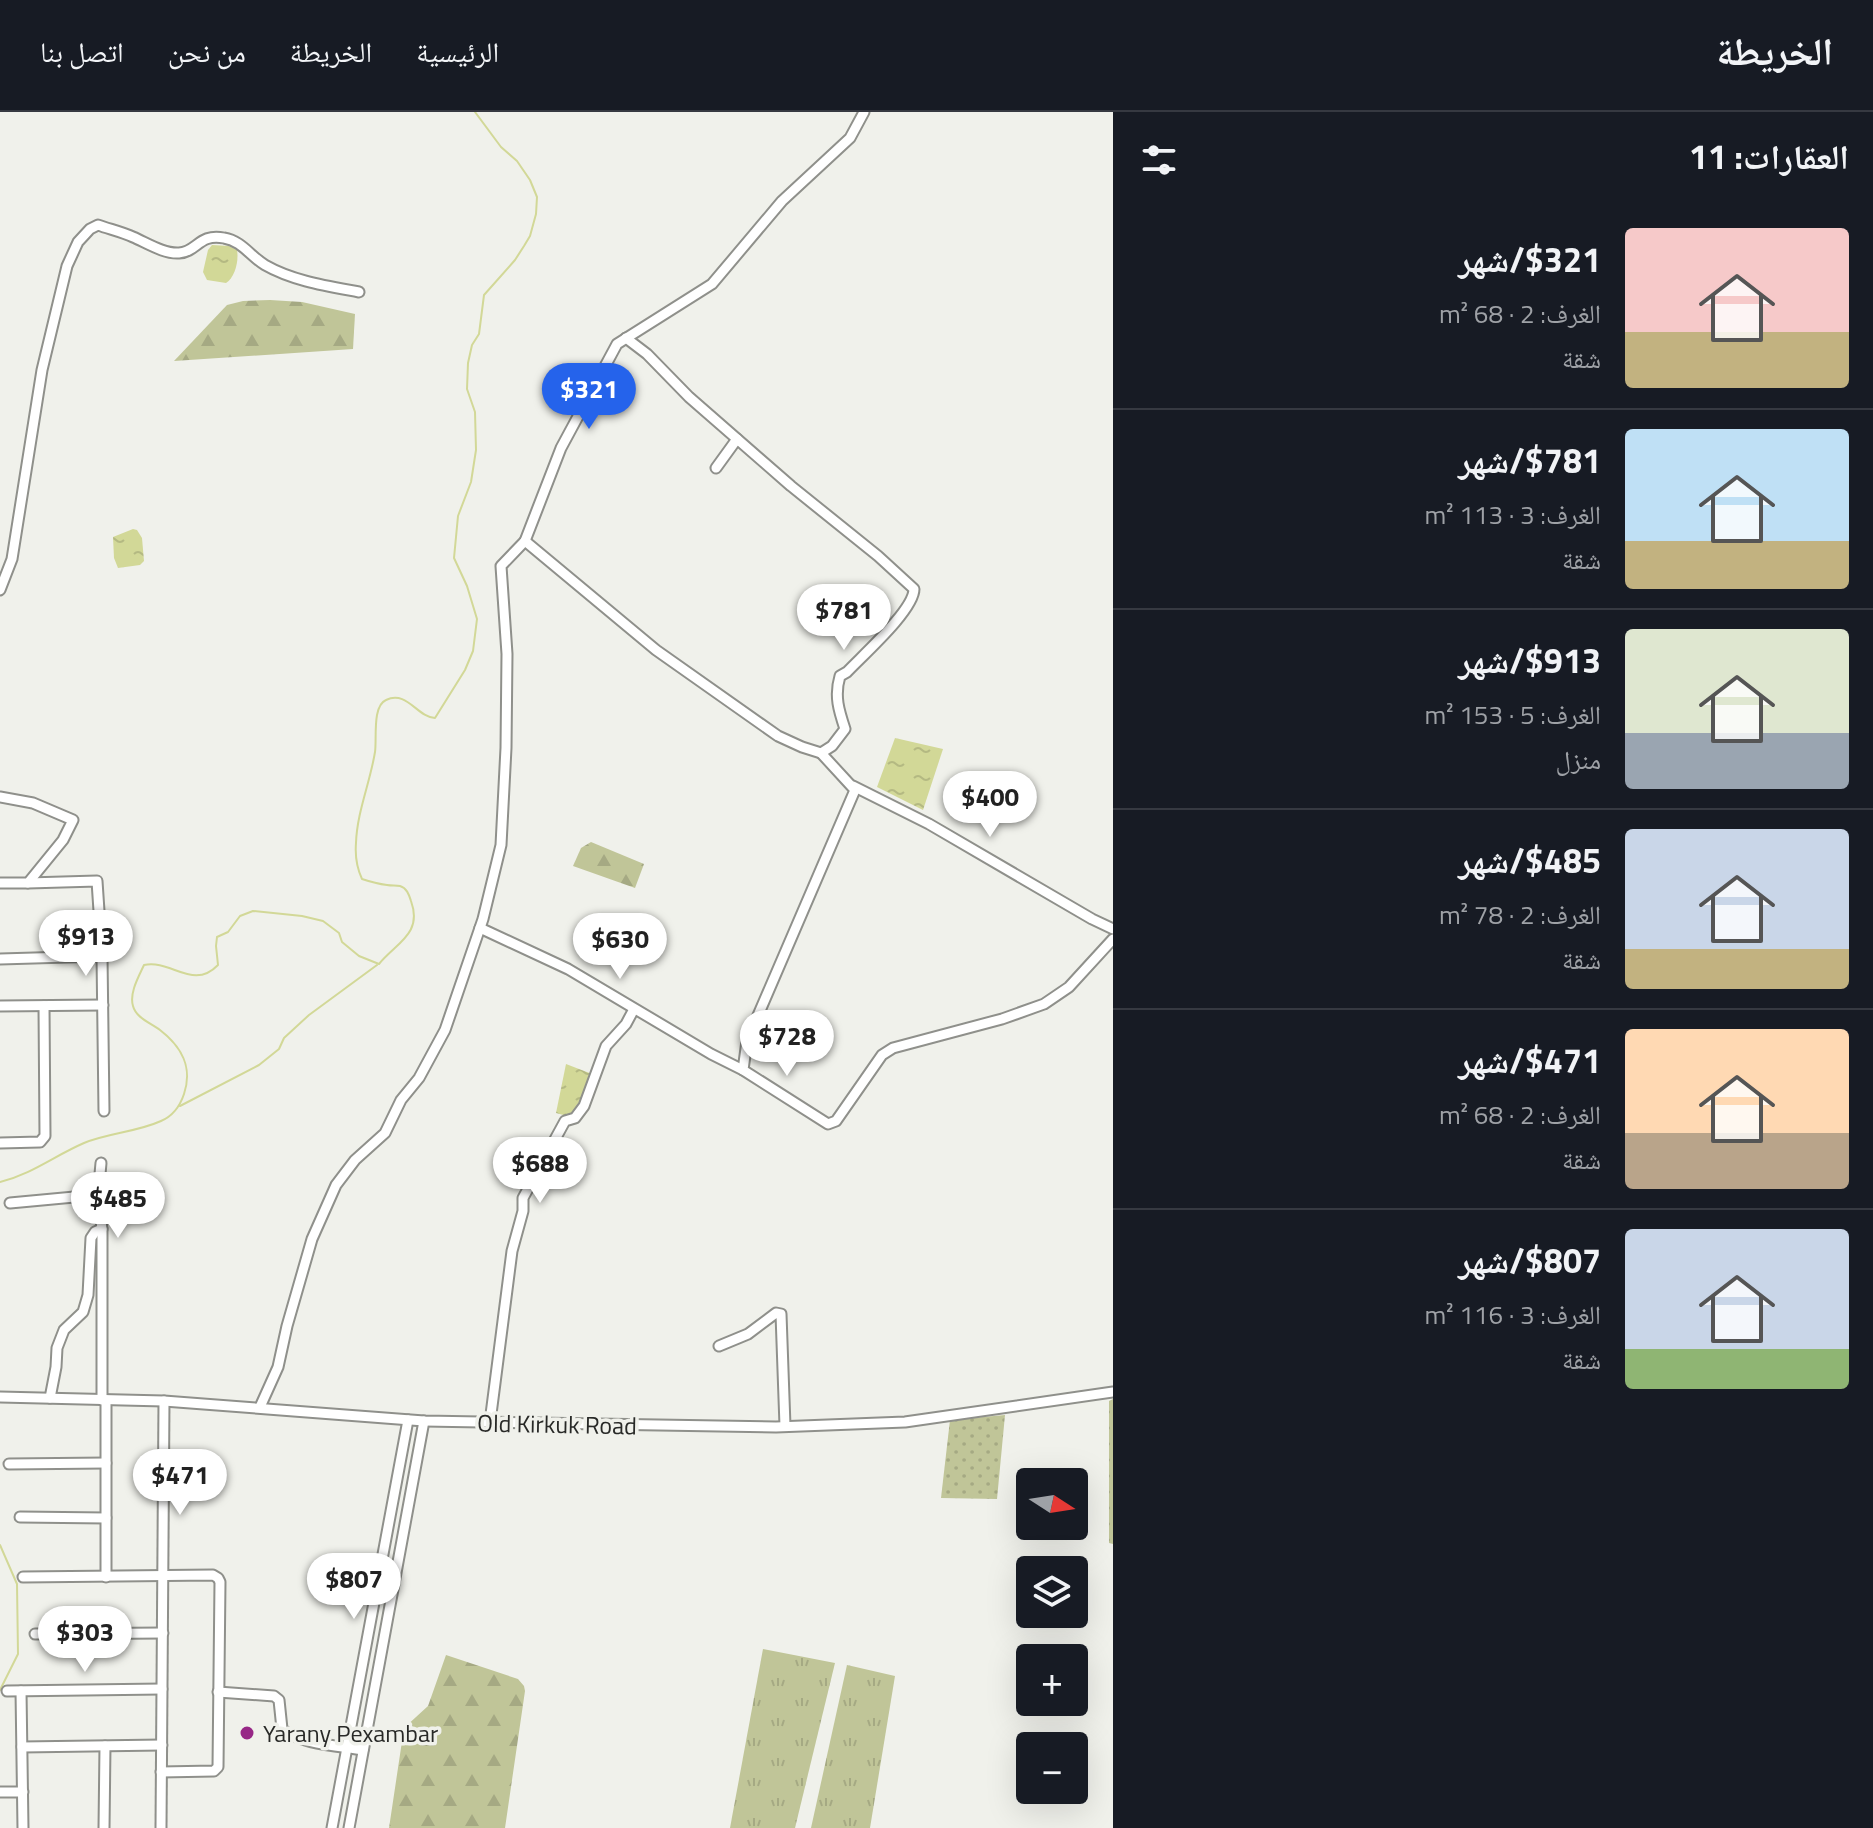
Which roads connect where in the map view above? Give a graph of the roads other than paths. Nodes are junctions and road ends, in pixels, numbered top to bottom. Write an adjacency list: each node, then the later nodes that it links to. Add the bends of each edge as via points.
1 (864, 112): 3 (street, via 850,138 782,201 712,284)
2 (359, 292): 7 (street, via 288,276 222,237 205,238 182,253 98,225 90,229 67,266 56,306 12,559)
3 (626, 338): 4 (street); 6 (street, via 617,344 561,448)
4 (737, 439): 5 (street); 8 (street, via 914,589 906,609 840,676 836,689 845,729)
5 (716, 468)
6 (525, 541): 8 (street, via 656,650 778,736); 13 (street, via 501,566 507,654 501,845)
7 (0, 590)
8 (821, 753): 9 (street)
9 (850, 785): 14 (street); 22 (street, via 855,790 747,1041)
10 (0, 797): 12 (street, via 33,803 73,820)
11 (0, 883): 12 (street)
12 (28, 883): 16 (street, via 97,881)
13 (480, 928): 21 (street, via 568,969); 35 (street, via 445,1030 419,1078 385,1133 336,1185 312,1239 278,1367)
14 (1113, 929)
15 (1113, 939): 22 (street, via 1069,987 1044,1004 882,1055 836,1121 828,1124)
16 (102, 956): 17 (street); 18 (street)
17 (0, 959)
18 (103, 1005): 20 (street); 23 (street)
19 (0, 1006): 20 (street)
20 (44, 1006): 24 (street, via 45,1136 40,1142)
21 (634, 1009): 22 (street); 38 (street, via 606,1046 584,1106 565,1121 523,1198)
22 (743, 1070)
23 (104, 1111)
24 (0, 1143)
25 (101, 1163): 26 (street)
26 (98, 1196): 27 (street); 28 (street)
27 (10, 1203)
28 (102, 1229): 32 (street, via 91,1238 83,1312 64,1330 57,1348); 33 (street)
29 (719, 1346): 39 (street, via 781,1314)
30 (1113, 1392): 39 (street, Old Kirkuk Road, via 905,1422)
31 (0, 1397): 32 (street, Old Kirkuk Road)
32 (50, 1398): 33 (street, Old Kirkuk Road)
33 (104, 1400): 34 (street, Old Kirkuk Road); 40 (street)
34 (164, 1401): 35 (street, Old Kirkuk Road); 44 (street)
35 (260, 1407): 36 (street, Old Kirkuk Road)
36 (408, 1420): 37 (street, Old Kirkuk Road); 56 (street)
37 (424, 1421): 38 (street, Old Kirkuk Road); 57 (street)
38 (490, 1422): 39 (street, Old Kirkuk Road)
39 (785, 1426)
40 (106, 1463): 41 (street); 43 (street)
41 (9, 1464)
42 (20, 1517): 43 (street)
43 (106, 1518): 46 (street)
44 (163, 1576): 46 (street); 47 (street); 52 (street, via 213,1575 220,1582)
45 (23, 1577): 46 (street)
46 (106, 1577)
47 (163, 1633): 48 (street); 49 (street)
48 (35, 1634)
49 (162, 1689): 51 (street); 53 (street)
50 (7, 1691): 51 (street)
51 (21, 1691): 55 (street)
52 (218, 1692): 56 (street, via 274,1696 288,1735); 58 (street, via 216,1770)
53 (162, 1745): 54 (street); 58 (street)
54 (105, 1746): 55 (street); 62 (street)
55 (22, 1747): 60 (street)
56 (347, 1747): 57 (street); 64 (street)
57 (363, 1750): 65 (street)
58 (161, 1772): 63 (street)
59 (0, 1792): 60 (street)
60 (23, 1792): 61 (street)
61 (23, 1828)
62 (104, 1828)
63 (161, 1828)
64 (332, 1828)
65 (349, 1828)

